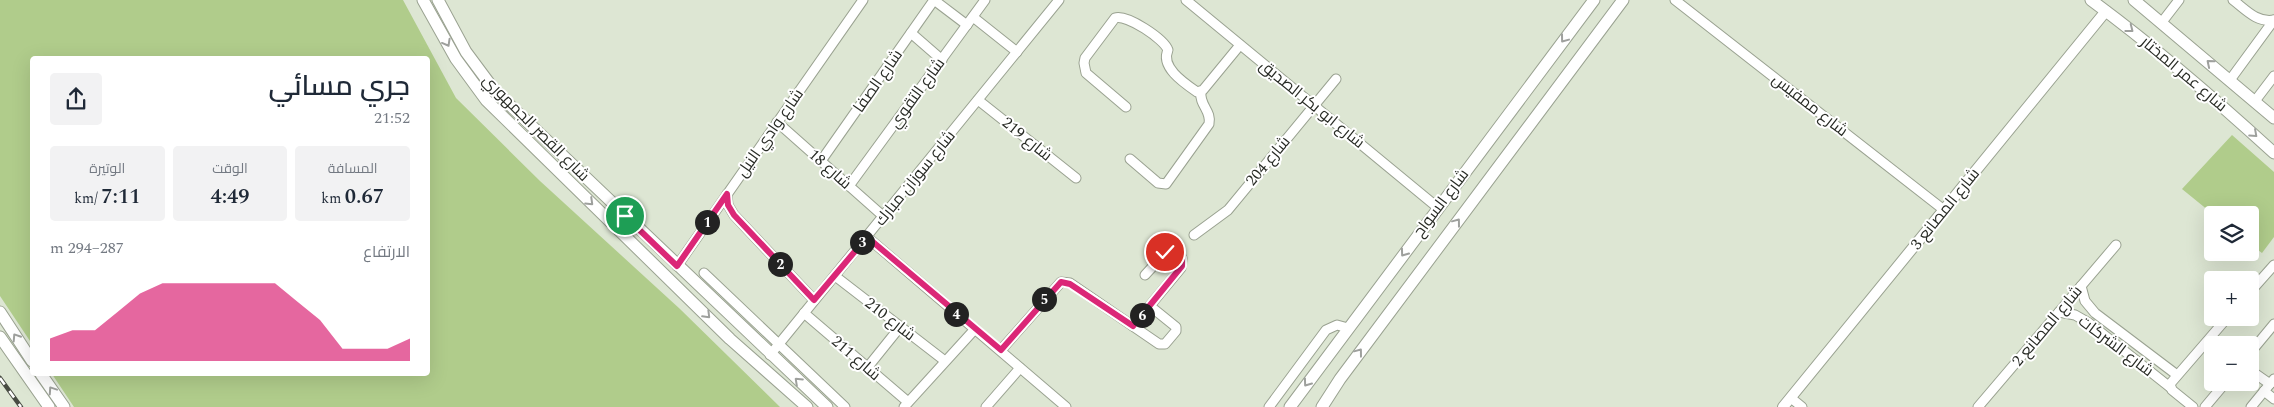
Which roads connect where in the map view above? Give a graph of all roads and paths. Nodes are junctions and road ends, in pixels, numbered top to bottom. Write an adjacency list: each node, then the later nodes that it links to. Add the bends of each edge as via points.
1 (423, 0): 84 (main road, شارع القصر الجمهوري, one-way to 84, via 456,59 486,100 730,338)
2 (438, 0): 46 (main road, شارع القصر الجمهوري, via 466,52 495,91)
3 (863, 0): 32 (street, شارع وادي النيل)
4 (934, 0): 17 (street); 19 (street, شارع الصفا)
5 (985, 0): 17 (street, شارع التقوي)
6 (1059, 0): 21 (street, شارع سوزان مبارك)
7 (1186, 0): 20 (street, شارع ابو بكر الصديق)
8 (1594, 0): 39 (main road, شارع السواح, one-way to 39)
9 (1623, 0): 91 (main road, شارع السواح, one-way to 9)
10 (1675, 0): 40 (street, شارع ممفيس)
11 (2090, 0): 15 (main road, شارع عمر المختار)
12 (2179, 0): 18 (street)
13 (2233, 0): 16 (street, via 2256,18 2266,22)
14 (2139, 1): 18 (main road, شارع عمر المختار)
15 (2106, 11): 33 (main road, شارع عمر المختار, one-way to 33); 40 (street, شارع المصانع 3)
16 (2274, 20): 25 (street)
17 (970, 21): 21 (street); 22 (street, شارع التقوي)
18 (2162, 22): 25 (main road, شارع عمر المختار, one-way to 18)
19 (911, 33): 22 (street); 35 (street, شارع الصفا)
20 (1240, 44): 26 (street); 29 (street, شارع ابو بكر الصديق)
21 (1017, 52): 27 (street, شارع سوزان مبارك)
22 (942, 60): 37 (street, شارع التقوي)
23 (2274, 76): 28 (street)
24 (1336, 78): 29 (street, شارع 204)
25 (2230, 80): 28 (main road, شارع عمر المختار)
26 (1202, 92): 30 (street, via 1195,91 1168,66 1165,58 1168,50 1163,42 1127,18 1119,17 1112,20 1085,58 1084,68); 34 (street, via 1201,100 1210,115 1209,124 1166,184 1158,183)
27 (978, 100): 36 (street, شارع 219); 41 (street, شارع سوزان مبارك)
28 (2255, 101): 31 (main road, شارع عمر المختار)
29 (1314, 106): 39 (street, شارع ابو بكر الصديق); 42 (street, شارع 204, via 1228,210)
30 (1126, 107)
31 (2274, 118)
32 (778, 122): 35 (street, شارع 18); 38 (street, شارع وادي النيل)
33 (2274, 153)
34 (1130, 159)
35 (821, 161): 37 (street, شارع 18)
36 (1076, 178)
37 (849, 186): 41 (street, شارع 18)
38 (727, 194): 46 (street, شارع وادي النيل); 52 (street, via 728,205 734,215)
39 (1438, 207): 60 (main road, شارع السواح, one-way to 60)
40 (1944, 210): 78 (street, شارع المصانع 3)
41 (883, 216): 43 (street, شارع سوزان مبارك)
42 (1194, 235)
43 (867, 237): 49 (street, شارع سوزان مبارك); 61 (street)
44 (2116, 245): 51 (street, شارع المصانع 2)
45 (2274, 265): 50 (street)
46 (677, 266): 67 (main road, شارع القصر الجمهوري)
47 (704, 273): 64 (street)
48 (1145, 275): 53 (street, via 1168,250 1174,250 1182,258 1181,268)
49 (835, 276): 52 (street, شارع سوزان مبارك); 59 (street, شارع 210)
50 (2259, 282)
51 (2081, 286): 55 (street, شارع المصانع 2); 72 (street, شارع الشركات, via 2086,301 2096,313)
52 (814, 300): 56 (street, شارع سوزان مبارك)
53 (1150, 306): 58 (street); 58 (street, via 1176,327 1167,342 1159,344)
54 (0, 312): 68 (main road, one-way to 54)
55 (2059, 312): 76 (street, شارع الشركات, via 2089,322); 81 (street, شارع المصانع 2)
56 (804, 313): 64 (street, شارع سوزان مبارك); 70 (street, شارع 211)
57 (2274, 324): 63 (street)
58 (1133, 326): 65 (street, via 1064,281 1058,283)
59 (900, 327): 69 (street, شارع 210); 70 (street)
60 (1348, 328): 89 (street, via 1336,325 1326,330); 90 (main road, شارع السواح, one-way to 90)
61 (975, 329): 65 (street); 69 (street)
62 (0, 337): 82 (main road)
63 (2259, 342)
64 (779, 345): 67 (street, شارع سوزان مبارك); 86 (street)
65 (1001, 350): 71 (street)
66 (2204, 350): 72 (street)
67 (770, 355): 85 (main road, شارع القصر الجمهوري, one-way to 67)
68 (30, 358)
69 (945, 361): 80 (street)
70 (867, 368): 80 (street, شارع 211)
71 (1020, 368): 87 (street); 88 (street)
72 (2177, 375): 76 (street, via 2170,384)
73 (42, 376): 83 (main road, one-way to 73)
74 (2259, 377): 75 (street)
75 (2269, 385): 79 (street); 96 (street)
76 (2171, 388): 94 (street, شارع الشركات)
77 (2218, 391): 95 (street)
78 (1791, 398): 92 (street, شارع المصانع 3); 93 (street)
79 (2274, 399)
80 (906, 405)
81 (1981, 406)
82 (49, 407)
83 (64, 407)
84 (807, 407)
85 (827, 407)
86 (845, 407)
87 (986, 407)
88 (1066, 407)
89 (1269, 407)
90 (1290, 407)
91 (1322, 407)
92 (1783, 407)
93 (1802, 407)
94 (2193, 407)
95 (2205, 407)
96 (2251, 407)

